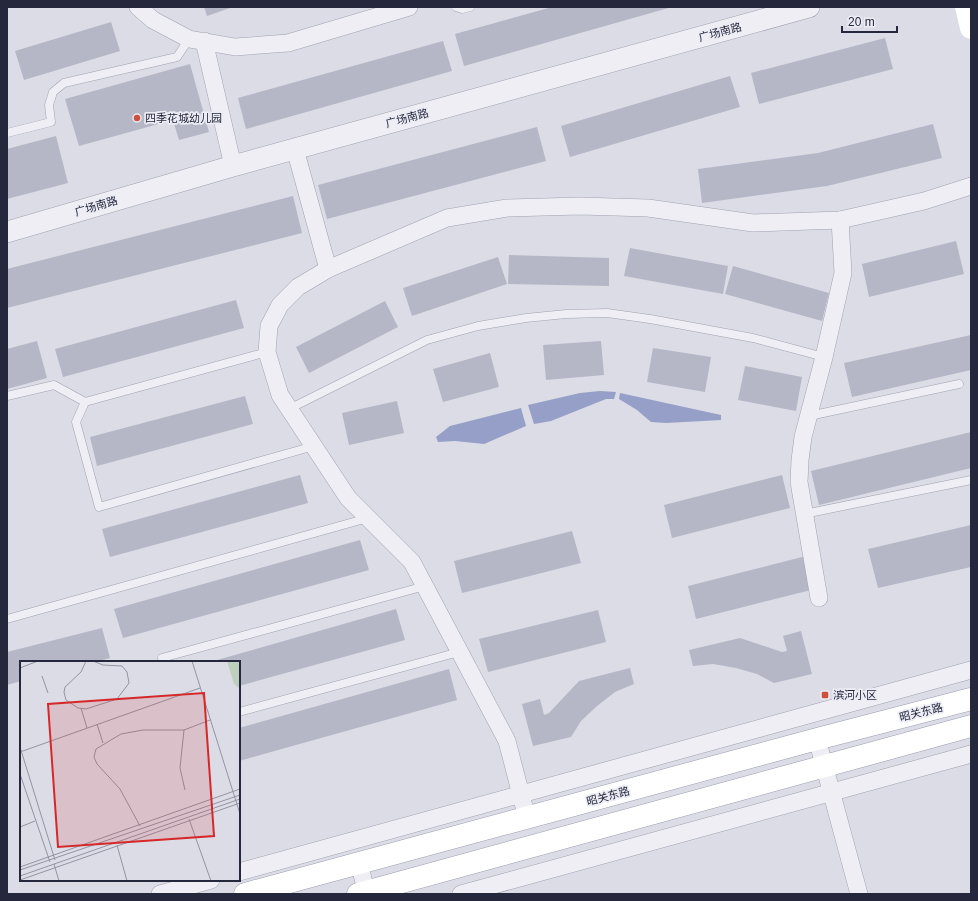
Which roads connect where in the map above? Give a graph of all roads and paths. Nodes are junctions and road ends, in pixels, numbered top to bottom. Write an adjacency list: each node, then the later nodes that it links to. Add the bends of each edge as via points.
1 (138, 7): 8 (street, via 153,20)
2 (409, 7): 8 (street, via 288,43 235,47)
3 (456, 7): 4 (lane)
4 (470, 7)
5 (808, 7): 10 (street, 广场南路)
6 (966, 7): 7 (main road)
7 (971, 28)
8 (196, 40): 9 (lane, via 177,57 64,83 53,92 49,105 51,122); 11 (street)
9 (7, 133)
10 (295, 149): 11 (street, 广场南路); 15 (street)
11 (233, 166): 14 (street, 广场南路)
12 (971, 186): 13 (street, via 924,201)
13 (840, 220): 15 (street, via 753,223 648,208 507,208 447,218); 17 (street, via 843,273)
14 (7, 232)
15 (328, 269): 16 (street, via 298,287 280,305 269,326)
16 (267, 352): 20 (lane); 21 (street, via 280,395)
17 (824, 357): 21 (lane, via 752,338 650,319 607,313 566,314 478,326 427,340); 22 (street)
18 (959, 384): 22 (lane)
19 (7, 396): 20 (lane, via 54,385)
20 (85, 402): 23 (lane, via 76,422 99,507)
21 (289, 409): 23 (street)
22 (808, 416): 25 (street, via 800,460)
23 (314, 446): 26 (street, via 348,498)
24 (971, 480): 25 (lane)
25 (804, 514): 28 (street)
26 (368, 518): 27 (street, via 412,562); 29 (lane)
27 (425, 586): 30 (street); 31 (lane)
28 (819, 598)
29 (7, 619)
30 (459, 652): 34 (lane); 40 (street, via 507,741)
31 (162, 658)
32 (971, 670): 40 (street)
33 (971, 699): 36 (main road, 昭关东路)
34 (240, 712)
35 (971, 726): 38 (main road)
36 (817, 738): 38 (street); 41 (main road, 昭关东路)
37 (971, 754): 39 (street)
38 (825, 765): 39 (street); 45 (main road)
39 (831, 792): 48 (street); 49 (street)
40 (521, 794): 41 (street); 43 (street)
41 (527, 818): 42 (main road, 昭关东路)
42 (359, 863): 45 (street); 47 (main road, 昭关东路)
43 (240, 872)
44 (207, 881): 46 (street)
45 (364, 893)
46 (160, 894)
47 (245, 894)
48 (461, 894)
49 (859, 894)

